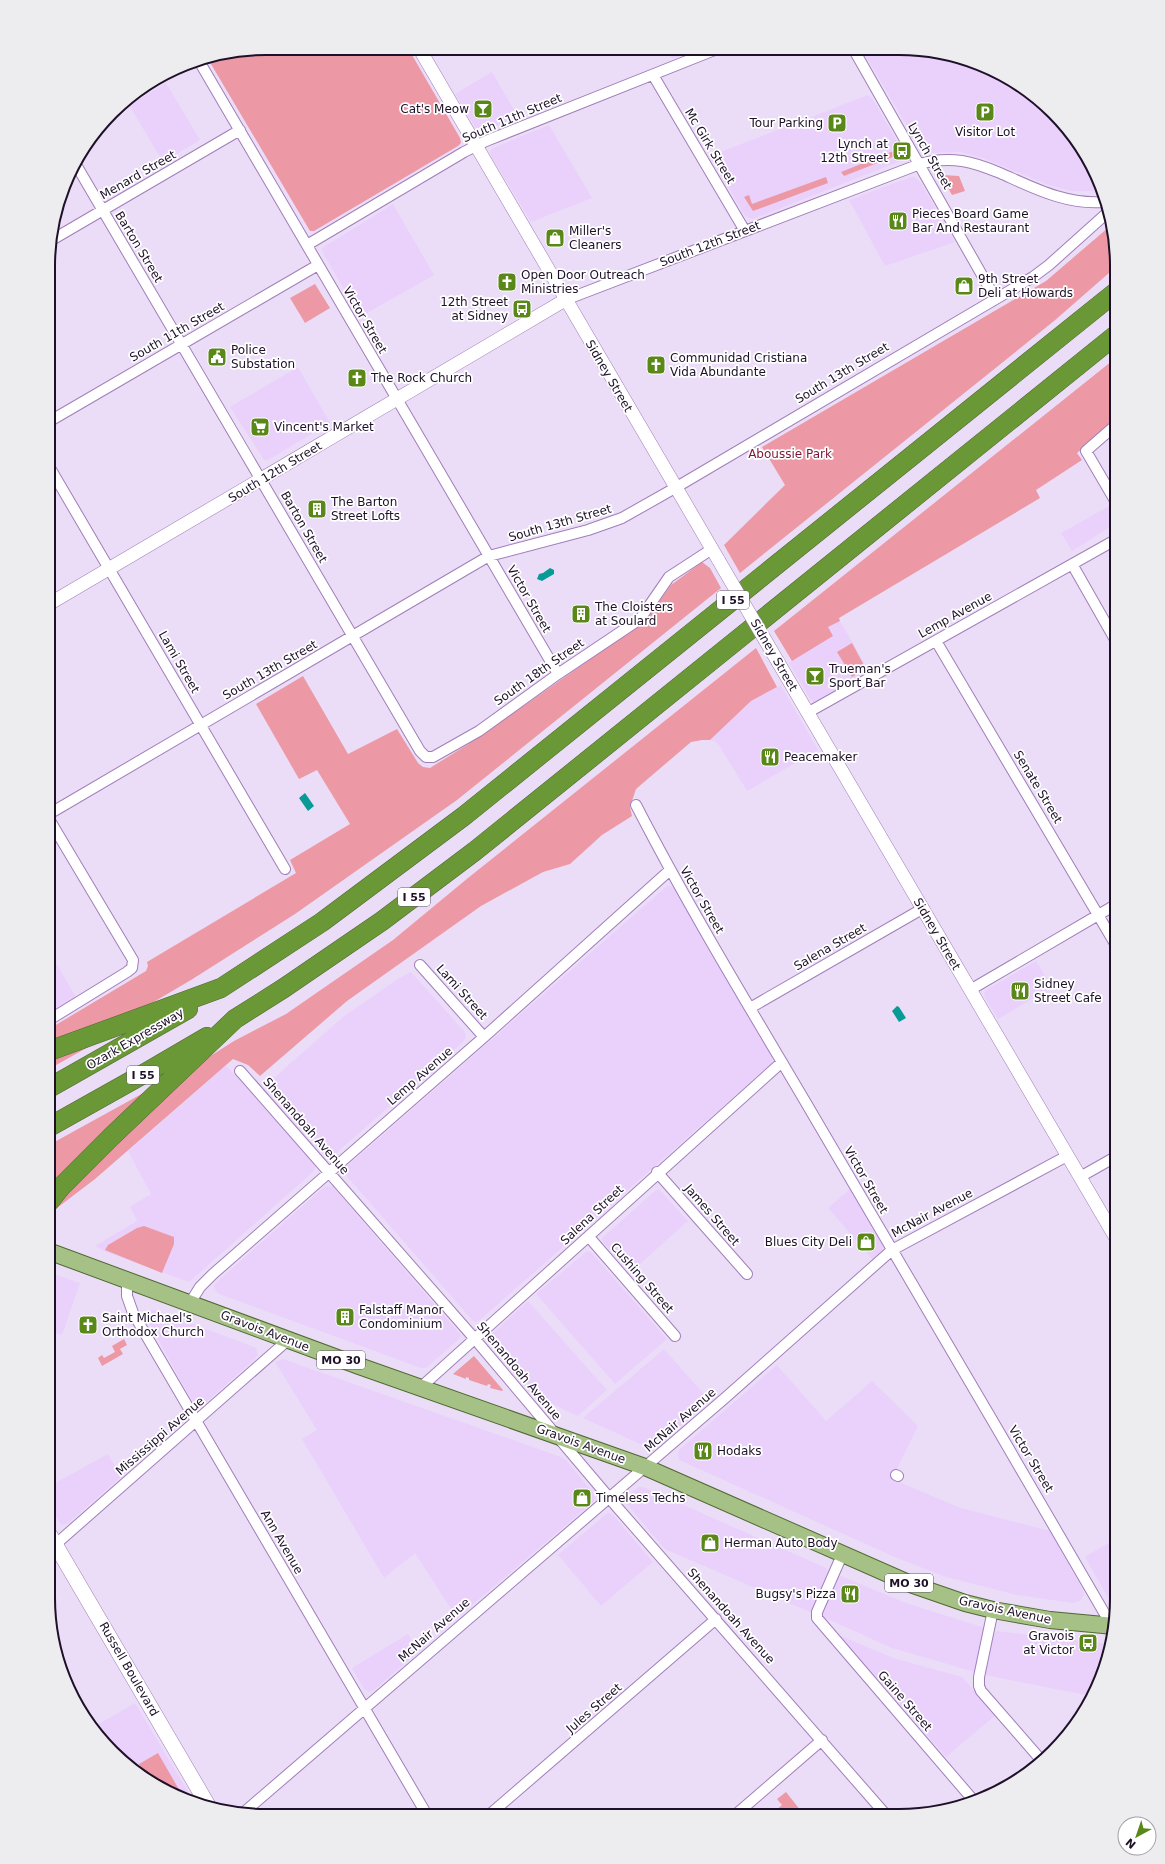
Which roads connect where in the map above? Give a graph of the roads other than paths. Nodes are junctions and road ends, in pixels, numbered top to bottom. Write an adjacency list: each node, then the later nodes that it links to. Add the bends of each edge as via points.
1 (423, 55): 7 (street, Sidney Street)
2 (702, 55): 5 (street, South 11th Street)
3 (857, 55): 8 (street, Lynch Street)
4 (201, 65): 6 (street, Victor Street)
5 (653, 75): 7 (street, South 11th Street); 13 (street, Mc Girk Street)
6 (240, 130): 11 (street, Menard Street); 15 (street, Victor Street)
7 (476, 146): 15 (street, South 11th Street); 19 (street, Sidney Street)
8 (920, 164): 10 (street, South 12th Street, via 936,160 964,161 1053,196 1069,200); 13 (street, South 12th Street); 18 (street, Lynch Street)
9 (78, 170): 11 (street, Barton Street)
10 (1100, 202)
11 (103, 210): 14 (street, Menard Street); 21 (street, Barton Street)
12 (1104, 215): 18 (street, South 13th Street, via 1049,265)
13 (745, 231): 19 (street, South 12th Street)
14 (57, 237)
15 (307, 245): 16 (street, Victor Street)
16 (318, 265): 21 (street, South 11th Street); 22 (street, Victor Street)
17 (1110, 297): 52 (highway, I 55, via 458,821 328,917)
18 (995, 298): 27 (street, South 13th Street)
19 (566, 300): 22 (street, South 12th Street); 27 (street, Sidney Street)
20 (1110, 340): 56 (highway, I 55, via 452,868 333,955)
21 (181, 344): 23 (street, South 11th Street); 26 (street, Barton Street)
22 (397, 399): 26 (street, South 12th Street); 31 (street, Victor Street)
23 (55, 418)
24 (1110, 430): 28 (street, via 1086,450)
25 (55, 477): 33 (street, Lami Street)
26 (261, 480): 33 (street, South 12th Street); 36 (street, Barton Street)
27 (675, 488): 30 (street, Sidney Street); 31 (street, South 13th Street, via 622,518 588,530)
28 (1110, 492)
29 (1110, 543): 32 (street, Lemp Avenue)
30 (712, 549): 38 (street, South 18th Street, via 669,577 640,619); 39 (street, Sidney Street, bridge)
31 (489, 556): 36 (street, South 13th Street); 38 (street, Victor Street)
32 (1072, 564): 35 (street); 37 (street, Lemp Avenue)
33 (109, 569): 34 (street, South 12th Street); 40 (street, Lami Street)
34 (55, 600)
35 (1110, 630)
36 (353, 636): 40 (street, South 13th Street); 41 (street, Barton Street, via 420,751)
37 (936, 640): 39 (street, Lemp Avenue); 49 (street, Senate Street)
38 (558, 674): 41 (street, South 18th Street, via 479,730 433,757)
39 (807, 713): 48 (street, Sidney Street)
40 (200, 725): 43 (street, South 13th Street); 45 (street, Lami Street)
41 (426, 757)
42 (636, 805): 46 (street, Victor Street)
43 (55, 810)
44 (55, 829): 55 (street, via 133,960 132,968)
45 (285, 869)
46 (670, 870): 54 (street, Victor Street); 57 (street, Lemp Avenue)
47 (1110, 908): 49 (street)
48 (922, 909): 53 (street, Sidney Street); 54 (street, Salena Street)
49 (1098, 915): 50 (street, Senate Street); 53 (street)
50 (1110, 935)
51 (420, 965): 57 (street, Lami Street)
52 (221, 988): 58 (highway); 61 (highway, Ozark Expressway / I 55, via 172,1019)
53 (970, 990): 63 (street, Sidney Street)
54 (750, 1008): 59 (street, Victor Street)
55 (55, 1016)
56 (235, 1019): 62 (highway, I 55); 68 (highway)
57 (484, 1037): 65 (street, Lemp Avenue)
58 (55, 1050)
59 (782, 1062): 66 (street, Salena Street); 71 (street, Victor Street)
60 (240, 1071): 65 (street, Shenandoah Avenue)
61 (55, 1085)
62 (55, 1124)
63 (1067, 1156): 67 (street, Sidney Street); 71 (street, McNair Avenue)
64 (1110, 1160): 67 (street)
65 (328, 1172): 75 (street, Lemp Avenue, via 206,1280); 77 (street, Shenandoah Avenue)
66 (657, 1172): 70 (street, Salena Street); 73 (street, James Street)
67 (1080, 1177): 69 (street, Sidney Street)
68 (55, 1194)
69 (1110, 1228)
70 (589, 1237): 76 (street, Cushing Street); 77 (street, Salena Street)
71 (892, 1250): 82 (street, McNair Avenue); 89 (street, Victor Street)
72 (55, 1254): 74 (main road, Gravois Avenue / MO 30)
73 (747, 1274)
74 (127, 1280): 75 (main road, Gravois Avenue / MO 30); 80 (street, Ann Avenue, via 127,1296 133,1313)
75 (190, 1303): 78 (main road, Gravois Avenue / MO 30)
76 (675, 1336)
77 (474, 1338): 79 (street, Salena Street); 81 (street, Shenandoah Avenue)
78 (288, 1340): 79 (main road, Gravois Avenue / MO 30); 80 (street, Mississippi Avenue)
79 (420, 1388): 81 (main road, Gravois Avenue / MO 30)
80 (196, 1421): 84 (street, Mississippi Avenue); 91 (street, Ann Avenue)
81 (557, 1435): 82 (main road, Gravois Avenue / MO 30); 83 (street, Shenandoah Avenue)
82 (645, 1467): 83 (street, McNair Avenue); 86 (main road, Gravois Avenue / MO 30)
83 (609, 1498): 88 (street, Shenandoah Avenue); 91 (street, McNair Avenue)
84 (55, 1539)
85 (55, 1551): 95 (main road, Russell Boulevard)
86 (842, 1555): 87 (main road, Gravois Avenue / MO 30, via 913,1585); 94 (street, Gaine Street, via 817,1612 817,1618)
87 (994, 1610): 90 (main road, Gravois Avenue / MO 30); 93 (street, via 979,1686)
88 (716, 1619): 92 (street, Shenandoah Avenue); 98 (street, Jules Street)
89 (1109, 1620)
90 (1108, 1626)
91 (365, 1708): 96 (street, McNair Avenue); 97 (street, Ann Avenue)
92 (822, 1740): 99 (street); 100 (street, Shenandoah Avenue)
93 (1038, 1757)
94 (970, 1797)
95 (205, 1800)
96 (248, 1808)
97 (424, 1809)
98 (496, 1809)
99 (742, 1809)
100 (881, 1809)

